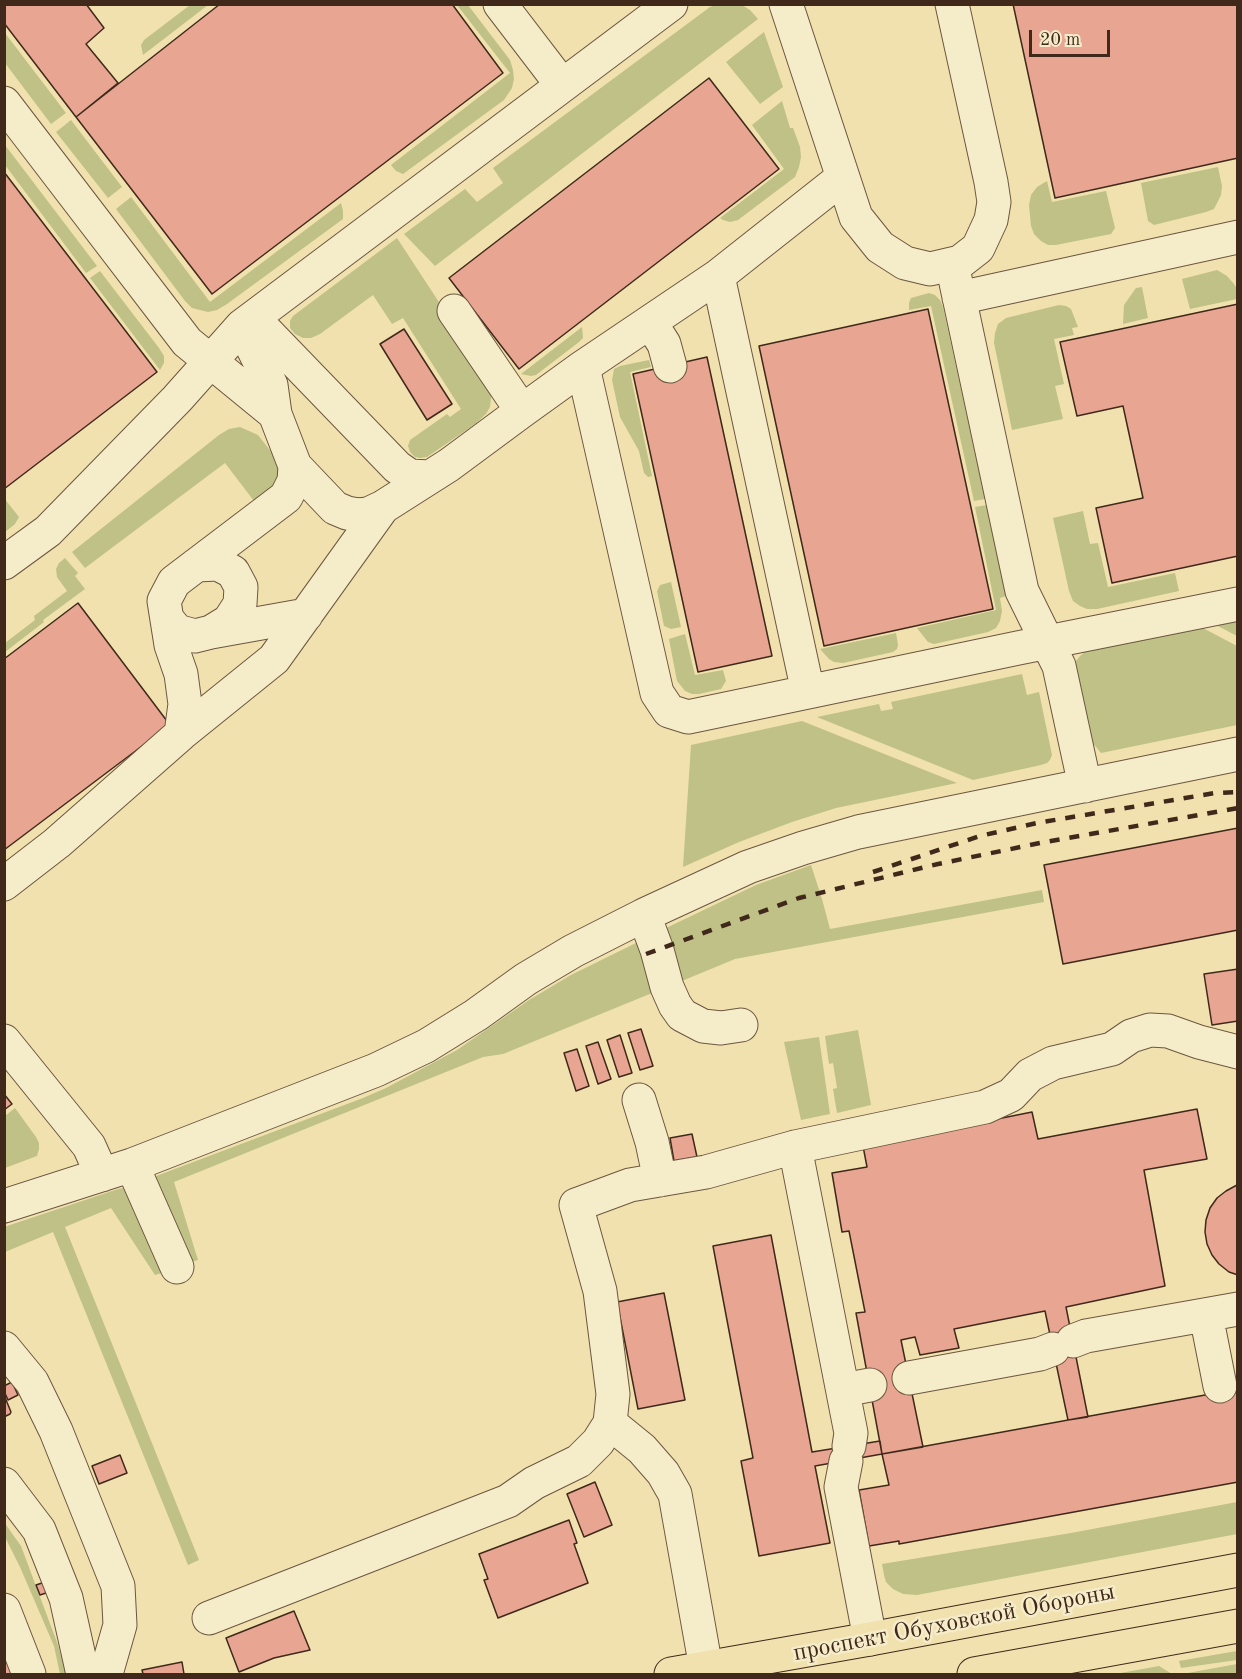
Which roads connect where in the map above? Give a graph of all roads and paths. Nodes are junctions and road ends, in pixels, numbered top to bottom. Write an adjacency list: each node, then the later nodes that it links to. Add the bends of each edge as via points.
1 (500, 4): 5 (lane)
2 (671, 4): 5 (lane)
3 (786, 4): 7 (lane)
4 (952, 4): 9 (lane, via 994,202 991,220 978,248)
5 (562, 85): 13 (lane)
6 (4, 103): 15 (lane, via 188,342)
7 (842, 178): 9 (lane, via 856,217 880,247 905,262 930,269); 10 (lane)
8 (1238, 237): 11 (lane)
9 (952, 264): 11 (lane)
10 (718, 276): 14 (lane); 32 (lane)
11 (959, 298): 31 (lane, via 1022,591)
12 (454, 310): 18 (lane)
13 (248, 322): 15 (lane); 19 (lane, via 271,385); 20 (lane, via 397,466 410,476)
14 (650, 322): 16 (lane, via 664,344); 17 (lane)
15 (212, 360): 19 (lane); 25 (lane, via 48,531)
16 (670, 366)
17 (584, 367): 18 (lane); 32 (lane, via 657,693 669,711 688,717)
18 (522, 411): 20 (lane)
19 (275, 414): 21 (lane)
20 (430, 477): 23 (lane)
21 (290, 481): 22 (lane, via 304,492); 26 (lane)
22 (328, 501): 23 (lane, via 346,513 358,515); 24 (lane, via 343,527)
23 (383, 507): 24 (lane)
24 (343, 562): 28 (lane)
25 (4, 563)
26 (196, 565): 29 (lane, via 174,582 165,601); 30 (lane, via 218,564 232,572 241,587 240,604 229,621)
27 (1238, 604): 31 (lane)
28 (306, 615): 30 (lane); 33 (lane, via 274,659)
29 (168, 620): 30 (lane, via 177,631 195,636); 33 (lane, via 185,704)
30 (211, 632)
31 (1047, 642): 32 (lane); 35 (lane, via 1059,666)
32 (808, 692)
33 (181, 734): 36 (lane)
34 (1238, 754): 35 (lane)
35 (1085, 786): 37 (lane, via 870,829 803,848 748,867)
36 (4, 884)
37 (644, 915): 38 (lane, via 667,987 682,1015 703,1026); 43 (lane, via 526,978 426,1046 376,1070)
38 (741, 1025)
39 (4, 1041): 44 (lane, via 89,1146)
40 (1238, 1052): 42 (lane, via 1168,1031 1150,1030 1131,1036 1112,1049 1053,1063 1029,1074 1011,1095 985,1107)
41 (639, 1100): 45 (lane)
42 (795, 1147): 45 (lane, via 706,1172); 58 (lane, via 856,1388 841,1487)
43 (132, 1165): 44 (lane); 47 (lane)
44 (102, 1175): 46 (lane)
45 (660, 1180): 52 (lane, via 630,1185 576,1205 600,1291 614,1394)
46 (4, 1206)
47 (177, 1267)
48 (1222, 1312): 50 (lane, via 1086,1336 1040,1354); 51 (lane)
49 (4, 1348): 62 (lane, via 32,1382 56,1431 118,1586 120,1625)
50 (909, 1378)
51 (1220, 1386)
52 (610, 1423): 56 (lane, via 579,1461 508,1501); 59 (lane, via 642,1449 675,1494)
53 (4, 1484): 61 (lane, via 39,1530 66,1598)
54 (1238, 1570): 58 (main road, проспект Обуховской Обороны)
55 (4, 1610): 60 (lane)
56 (208, 1618)
57 (1238, 1626): 64 (main road)
58 (870, 1639): 59 (main road, проспект Обуховской Обороны)
59 (706, 1668): 63 (main road, проспект Обуховской Обороны)
60 (30, 1674)
61 (85, 1674)
62 (106, 1674)
63 (671, 1674)
64 (975, 1674)

